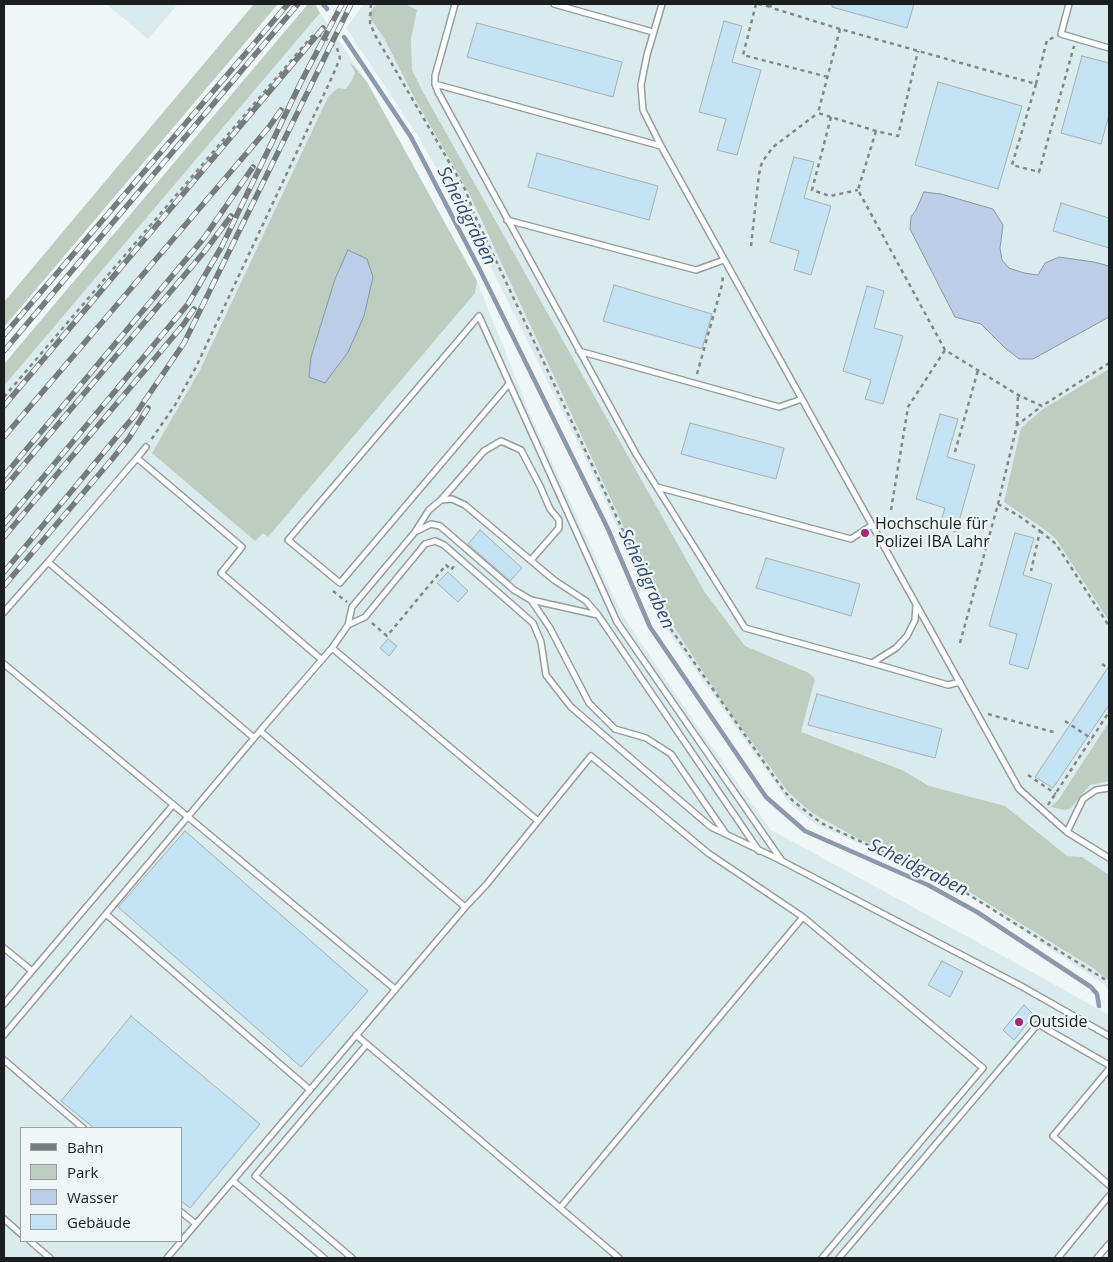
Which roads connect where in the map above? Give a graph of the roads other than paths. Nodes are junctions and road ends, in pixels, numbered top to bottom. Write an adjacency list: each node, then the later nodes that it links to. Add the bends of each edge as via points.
1 (456, 4): 7 (lane, via 439,57)
2 (554, 4): 5 (lane)
3 (662, 4): 5 (lane)
4 (1069, 4): 6 (lane, via 1061,34)
5 (653, 32): 8 (lane, via 641,85 643,110)
6 (1109, 48)
7 (435, 84): 8 (lane); 9 (lane)
8 (661, 146): 10 (lane)
9 (507, 220): 10 (lane, via 696,270); 11 (lane)
10 (724, 260): 13 (lane)
11 (579, 351): 13 (lane, via 779,407); 16 (lane)
12 (508, 385): 12 (lane, via 478,316 288,540 340,583); 42 (lane, via 617,622)
13 (802, 399): 18 (lane)
14 (146, 447): 15 (lane)
15 (137, 458): 21 (lane); 28 (lane, via 242,547 221,573)
16 (656, 486): 18 (lane, via 851,539); 29 (lane, via 744,628)
17 (441, 500): 19 (lane, via 428,510); 20 (lane, via 452,499 465,505); 20 (lane, via 484,451 502,441 522,450 550,509 559,520 559,528)
18 (872, 525): 23 (lane)
19 (415, 532): 22 (lane, via 431,524 440,526 514,590); 26 (lane, via 352,606)
20 (531, 560): 25 (lane, via 586,601)
21 (48, 562): 24 (lane); 33 (lane)
22 (531, 600): 25 (lane); 39 (lane, via 550,628 589,703 615,729 646,738 671,754)
23 (916, 603): 29 (lane, via 915,620 907,636 896,648); 31 (lane)
24 (4, 612)
25 (598, 614): 40 (lane)
26 (348, 625): 27 (lane); 39 (lane, via 364,617 425,544 435,541 444,545 534,624 546,676 571,707 711,827)
27 (332, 648): 28 (lane); 37 (lane)
28 (322, 660): 32 (lane)
29 (872, 663): 31 (lane, via 948,685)
30 (4, 664): 35 (lane)
31 (960, 682): 38 (lane, via 1020,789)
32 (260, 731): 33 (lane); 43 (lane)
33 (254, 738): 36 (lane)
34 (1109, 788): 38 (lane, via 1096,790 1083,800)
35 (173, 805): 36 (lane); 47 (lane)
36 (188, 817): 44 (lane); 48 (lane)
37 (538, 821): 43 (lane); 45 (lane, via 591,756 708,853)
38 (1067, 832): 41 (lane)
39 (728, 836): 40 (lane)
40 (760, 851): 42 (lane)
41 (1109, 858)
42 (782, 861): 52 (lane, via 1021,986)
43 (465, 907): 48 (lane)
44 (106, 914): 51 (lane); 57 (lane)
45 (803, 916): 62 (lane); 76 (lane, via 983,1068)
46 (4, 948): 47 (lane)
47 (32, 972): 49 (lane)
48 (395, 989): 50 (lane)
49 (4, 1004)
50 (356, 1035): 53 (lane); 57 (lane)
51 (4, 1036)
52 (1109, 1036)
53 (367, 1044): 62 (lane); 74 (lane, via 255,1176)
54 (4, 1060): 58 (lane)
55 (1109, 1065): 77 (lane, via 1038,1024)
56 (1109, 1069): 60 (lane, via 1053,1136)
57 (310, 1090): 59 (lane)
58 (82, 1127)
59 (233, 1181): 65 (lane); 73 (lane)
60 (1109, 1185)
61 (1109, 1196): 78 (lane)
62 (560, 1208): 75 (lane)
63 (182, 1213): 65 (lane)
64 (4, 1219): 66 (lane)
65 (196, 1224): 67 (lane)
66 (20, 1233)
67 (182, 1240)
68 (31, 1242): 71 (lane)
69 (181, 1242): 72 (lane)
70 (1109, 1244): 79 (lane)
71 (50, 1258)
72 (167, 1258)
73 (324, 1258)
74 (352, 1258)
75 (619, 1258)
76 (822, 1258)
77 (838, 1258)
78 (1058, 1258)
79 (1097, 1258)

